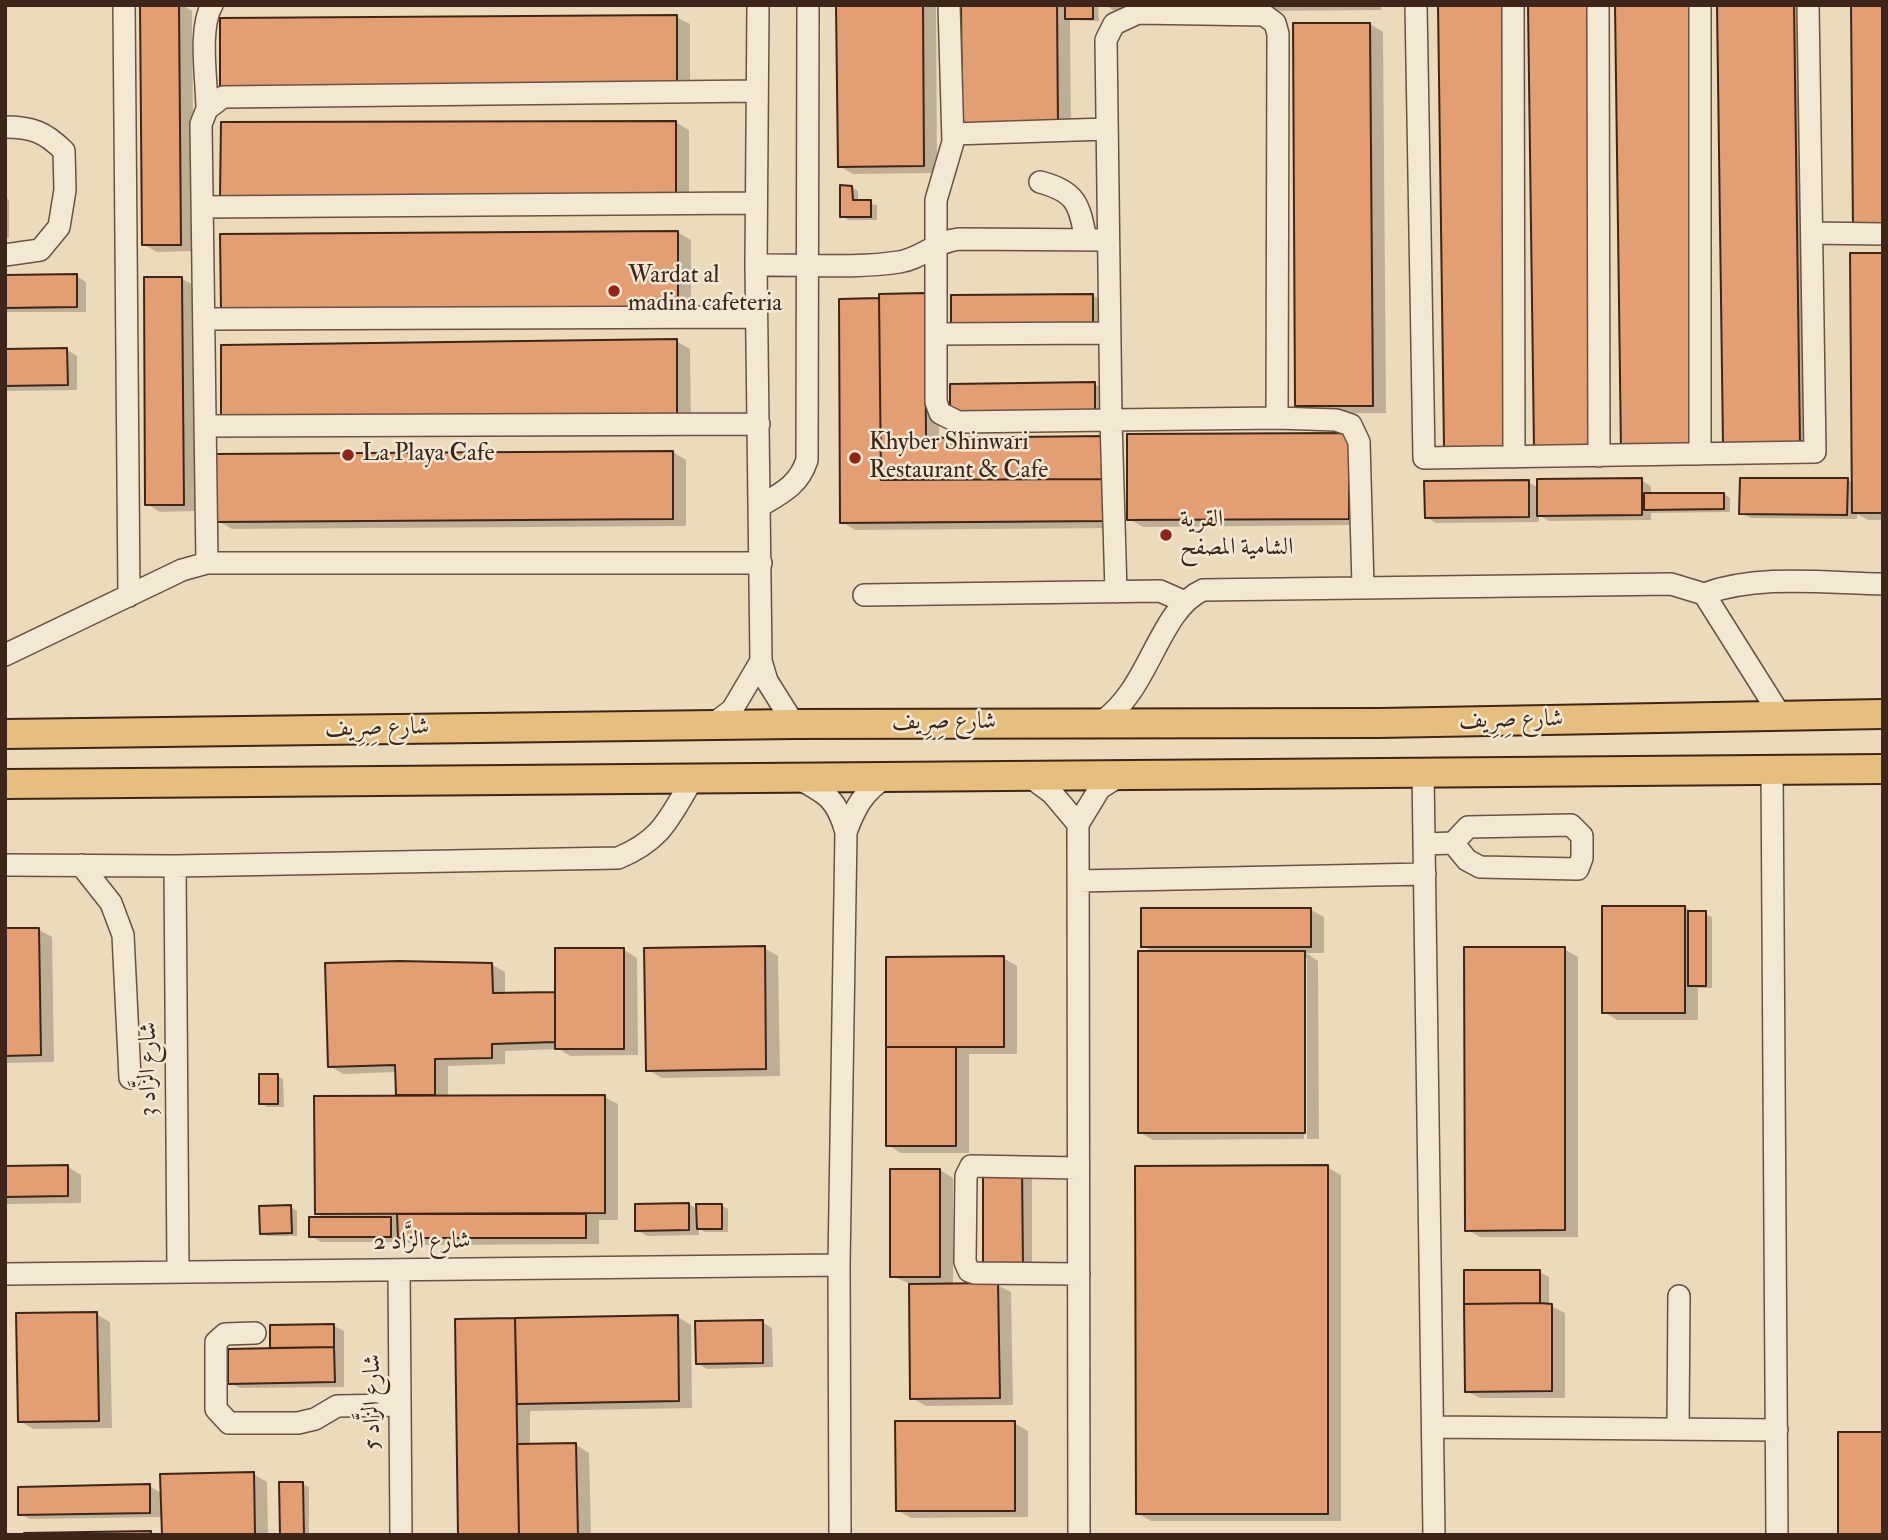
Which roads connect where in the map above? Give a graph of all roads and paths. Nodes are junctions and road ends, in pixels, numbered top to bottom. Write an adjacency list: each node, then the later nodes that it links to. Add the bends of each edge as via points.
1 (124, 5): 45 (street)
2 (212, 5): 12 (street, via 205,30)
3 (758, 5): 11 (street)
4 (808, 5): 24 (street)
5 (949, 5): 15 (street)
6 (1416, 5): 36 (street, via 1424,458)
7 (1513, 5): 36 (street)
8 (1598, 5): 35 (street)
9 (1700, 5): 34 (street)
10 (1808, 5): 19 (street)
11 (757, 92): 12 (street, via 223,97); 17 (street)
12 (208, 109): 18 (street, via 201,124)
13 (5, 127): 23 (street, via 28,127 47,134 64,151 65,190 59,226 40,250)
14 (1106, 129): 15 (street); 21 (street); 30 (street, via 1106,40 1121,18 1138,13 1264,15 1275,23)
15 (953, 134): 22 (street, via 936,200)
16 (1040, 182): 21 (street, via 1074,198)
17 (756, 203): 18 (street); 25 (street)
18 (202, 208): 27 (street)
19 (1812, 233): 20 (street); 34 (street, via 1815,452)
20 (1883, 233)
21 (1097, 240): 22 (street, via 959,239); 28 (street)
22 (937, 244): 24 (street, via 897,262); 29 (street)
23 (5, 255)
24 (806, 264): 25 (street); 37 (street, via 807,460 789,489)
25 (756, 265): 26 (street)
26 (757, 317): 27 (street); 32 (street)
27 (204, 319): 33 (street)
28 (1108, 333): 29 (street); 31 (street)
29 (936, 334): 31 (street, via 936,402 947,420)
30 (1277, 418): 31 (street); 41 (street, via 1336,420 1351,425 1359,442)
31 (1111, 420): 42 (street)
32 (759, 424): 33 (street); 37 (street)
33 (205, 426): 38 (street)
34 (1700, 454): 35 (street)
35 (1599, 456): 36 (street)
36 (1514, 457)
37 (760, 506): 39 (street)
38 (207, 563): 39 (street); 45 (street)
39 (761, 563): 48 (street)
40 (1883, 584): 44 (street, via 1750,583)
41 (1363, 586): 44 (street, via 1671,584); 46 (street, via 1214,589 1203,590)
42 (1116, 592): 43 (street); 46 (street, via 1160,591)
43 (864, 594)
44 (1704, 594): 50 (street)
45 (129, 596): 47 (street)
46 (1185, 602): 51 (street, via 1130,696)
47 (5, 655)
48 (761, 662): 52 (street, via 767,681); 53 (street, via 732,710)
49 (1883, 714): 50 (main road, شارع صِرِيف)
50 (1782, 718): 51 (main road, شارع صِرِيف)
51 (1101, 722): 52 (main road, شارع صِرِيف)
52 (794, 724): 53 (main road, شارع صِرِيف)
53 (712, 725): 54 (main road, شارع صِرِيف)
54 (5, 734)
55 (1772, 769): 56 (main road, شارع صِرِيف); 57 (main road, شارع صِرِيف); 85 (street)
56 (1883, 769)
57 (1423, 772): 58 (main road, شارع صِرِيف); 66 (street)
58 (1121, 775): 59 (main road, شارع صِرِيف); 64 (street, via 1100,788)
59 (1029, 776): 60 (main road, شارع صِرِيف); 64 (street, via 1052,793)
60 (885, 778): 61 (main road, شارع صِرِيف); 65 (street, via 869,788 855,807)
61 (799, 779): 62 (main road, شارع صِرِيف); 65 (street, via 828,794)
62 (692, 780): 63 (main road, شارع صِرِيف); 70 (street, via 663,828 643,848 618,858)
63 (5, 784)
64 (1078, 824): 72 (street)
65 (846, 832): 75 (street)
66 (1424, 844): 67 (street); 71 (street)
67 (1453, 844): 67 (street, via 1466,860 1480,867 1578,869 1582,858 1582,836 1571,825 1468,827)
68 (5, 865): 69 (street)
69 (81, 865): 70 (street); 73 (street, via 111,903 123,935)
70 (176, 866): 77 (street, شارع الزَّاد 3)
71 (1425, 874): 72 (street); 83 (street)
72 (1078, 881): 74 (street)
73 (130, 1078)
74 (1078, 1168): 78 (street); 78 (street, via 971,1166 966,1175 965,1262 966,1269 975,1273)
75 (839, 1265): 76 (street, شارع الزَّاد 2); 87 (street)
76 (399, 1269): 77 (street, شارع الزَّاد 2); 82 (street, شارع الزَّاد 5)
77 (178, 1272): 79 (street, شارع الزَّاد 2)
78 (1079, 1273): 88 (street)
79 (5, 1274)
80 (1679, 1296): 84 (street)
81 (255, 1333): 82 (street, via 225,1334 216,1342 216,1409 229,1423 298,1423 337,1406)
82 (400, 1405): 86 (street, شارع الزَّاد 5)
83 (1433, 1427): 84 (street); 89 (street)
84 (1678, 1429): 85 (street)
85 (1777, 1430): 90 (street)
86 (401, 1535)
87 (840, 1535)
88 (1079, 1535)
89 (1434, 1535)
90 (1777, 1535)

